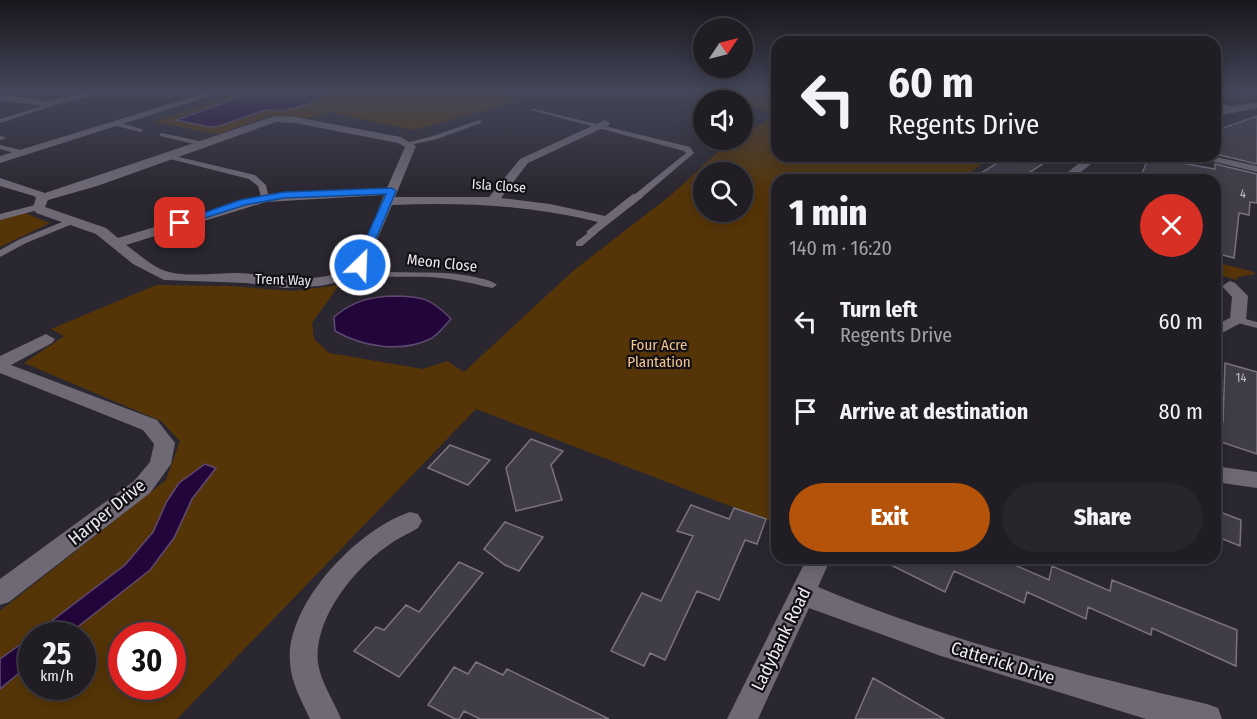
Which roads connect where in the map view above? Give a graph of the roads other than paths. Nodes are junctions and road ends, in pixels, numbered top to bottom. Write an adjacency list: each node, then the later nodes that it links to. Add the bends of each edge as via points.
1 (113, 125): 12 (street)
2 (117, 125): 7 (lane)
3 (256, 125): 10 (street)
4 (316, 125): 9 (street)
5 (472, 125): 9 (lane)
6 (602, 125): 21 (lane, via 677,145 690,153); 23 (street, via 524,160)
7 (140, 130)
8 (162, 135): 10 (lane)
9 (410, 143): 20 (street)
10 (203, 144): 13 (street)
11 (0, 147): 12 (lane)
12 (22, 153): 14 (street)
13 (169, 156): 22 (lane, via 252,177 262,185); 24 (street)
14 (0, 160)
15 (1221, 161): 17 (street)
16 (1087, 162): 18 (street)
17 (1257, 169)
18 (1072, 174)
19 (0, 182): 24 (street, Trent Way, via 38,193)
20 (390, 196): 22 (street, Isla Close); 23 (street, Isla Close); 32 (street, via 360,265)
21 (637, 197): 27 (street)
22 (265, 198): 29 (street, Isla Close)
23 (494, 199): 27 (street, Isla Close)
24 (40, 203): 25 (lane); 26 (street, Trent Way, via 52,215)
25 (0, 217)
26 (72, 220): 29 (street, Trent Way, via 101,231); 31 (lane)
27 (607, 220): 28 (street)
28 (593, 232): 30 (lane)
29 (117, 243): 32 (street, Trent Way, via 158,273 184,279 246,278 285,283 334,279)
30 (579, 244)
31 (0, 254)
32 (353, 270): 33 (lane, Meon Close, via 364,274 432,274)
33 (492, 285)
34 (1230, 286): 35 (street, via 1240,296)
35 (1238, 320): 36 (lane); 37 (street)
36 (1257, 324)
37 (1221, 329)
38 (46, 339): 39 (street, Harper Drive)
39 (0, 365): 45 (street, Harper Drive, via 150,425 165,443 160,464 142,488)
40 (1221, 475): 41 (street)
41 (1257, 480)
42 (410, 521): 47 (street, via 376,541 334,584 303,641 304,663)
43 (816, 564): 44 (street, Ladybank Road)
44 (803, 593): 46 (street, Catterick Drive, via 932,641); 48 (street, Ladybank Road)
45 (0, 594)
46 (1169, 714): 49 (street, Catterick Drive)
47 (327, 719)
48 (742, 719)
49 (1207, 719)

